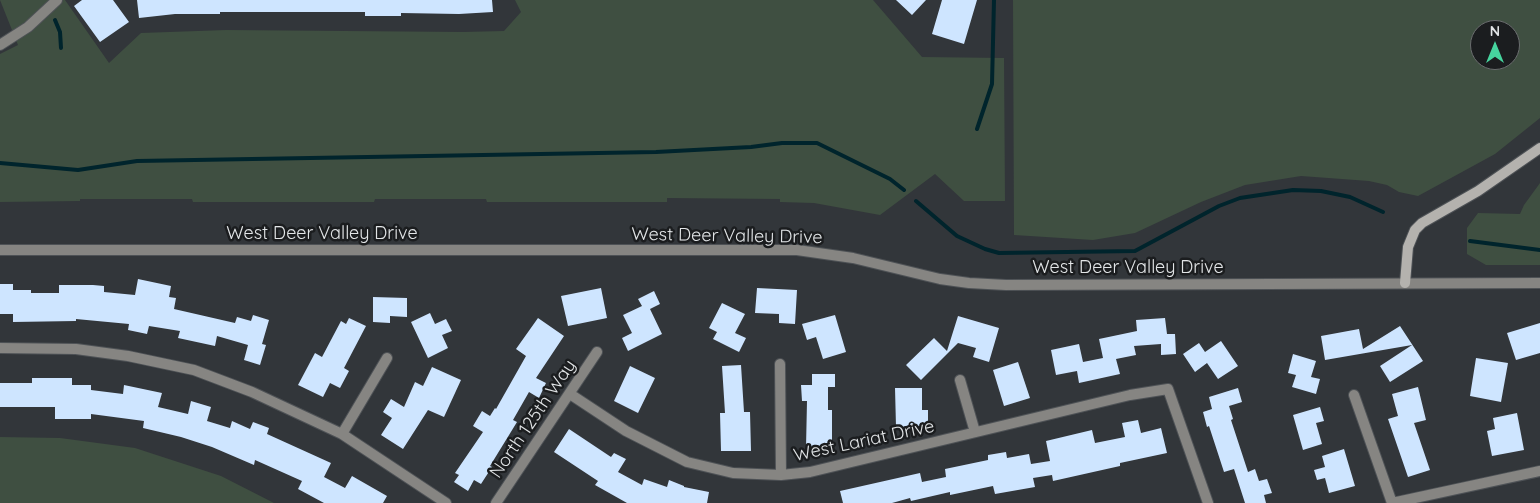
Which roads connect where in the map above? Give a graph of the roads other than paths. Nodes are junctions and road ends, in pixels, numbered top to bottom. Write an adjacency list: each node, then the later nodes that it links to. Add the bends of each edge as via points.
1 (57, 0): 2 (street, via 28,27)
2 (0, 45)
3 (1540, 148): 5 (main road, via 1422,223 1408,247)
4 (0, 250): 5 (street, West Deer Valley Drive, via 788,250 835,255 969,283)
5 (1406, 283): 6 (street, West Deer Valley Drive)
6 (1540, 283)
7 (0, 348): 15 (street, via 76,350 128,356 194,370 252,392)
8 (597, 352): 12 (street, North 125th Way)
9 (387, 358): 15 (street)
10 (780, 364): 17 (street)
11 (960, 380): 14 (street)
12 (570, 394): 17 (street, West Lariat Drive, via 626,431 686,462 733,473); 19 (street, North 125th Way)
13 (1354, 395): 21 (street)
14 (975, 432): 17 (street, West Lariat Drive, via 810,472); 20 (street, West Lariat Drive, via 1168,389)
15 (342, 434): 18 (street)
16 (1540, 471): 21 (street)
17 (781, 475)
18 (446, 503)
19 (496, 503)
20 (1208, 503)
21 (1392, 503)

